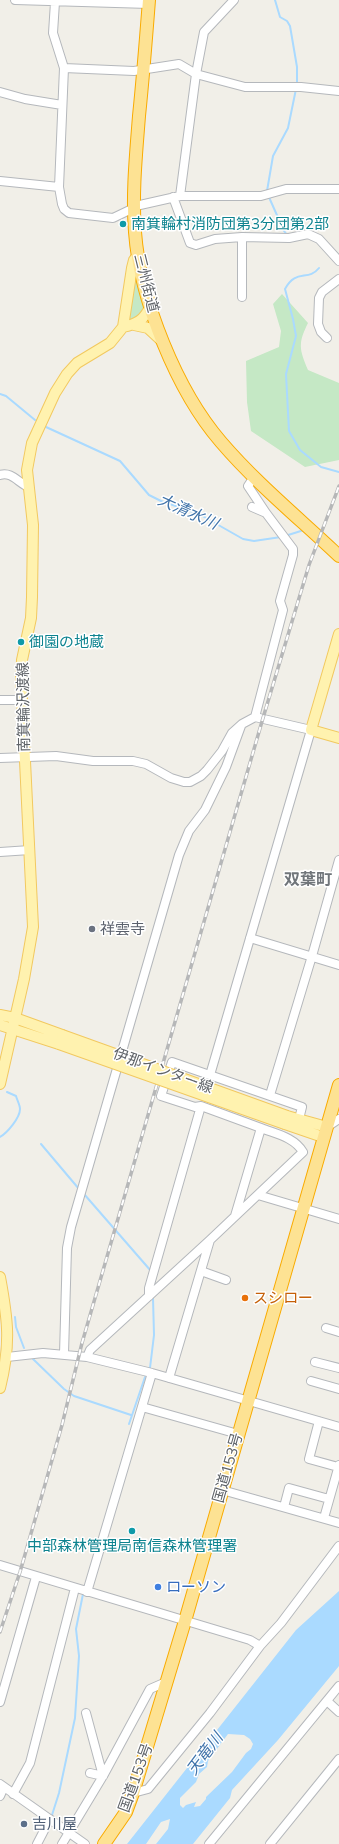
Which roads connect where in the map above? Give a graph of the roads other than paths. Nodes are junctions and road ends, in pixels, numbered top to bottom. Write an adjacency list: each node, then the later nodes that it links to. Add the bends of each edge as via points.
1 (15, 0): 3 (street)
2 (234, 0): 7 (street, via 204,32)
3 (55, 2): 4 (street); 5 (street, via 53,33)
4 (149, 2): 6 (highway, 三州街道)
5 (64, 68): 6 (street, via 134,72); 10 (street)
6 (143, 70): 7 (street, via 179,64); 15 (highway, 三州街道)
7 (196, 74): 8 (street, via 245,87 297,87); 14 (street)
8 (339, 91)
9 (0, 92): 10 (street)
10 (62, 105): 12 (street)
11 (0, 181): 12 (street)
12 (59, 187): 15 (street, via 64,209 75,215 113,218)
13 (339, 189): 14 (street, via 286,189 267,194)
14 (176, 196): 15 (street); 16 (street, via 190,243)
15 (134, 208): 17 (highway, 三州街道)
16 (242, 238): 18 (street, via 289,238 308,234 318,239); 20 (street)
17 (138, 255): 21 (highway, 三州街道); 23 (main road, via 132,268)
18 (339, 261)
19 (339, 279): 24 (street, via 322,292 319,298 318,324)
20 (242, 297)
21 (150, 307): 22 (main road, via 144,318); 25 (highway, 三州街道)
22 (134, 325): 23 (main road); 25 (main road, via 148,328)
23 (123, 327): 28 (main road, 南箕輪沢渡線, via 110,343 72,367 55,393 32,443 27,470)
24 (327, 338)
25 (163, 342): 27 (highway, 三州街道, via 170,361 193,402 221,442)
26 (0, 475): 28 (street, via 10,475)
27 (254, 477): 30 (street, via 248,486); 31 (highway, 三州街道)
28 (29, 487): 34 (main road, 南箕輪沢渡線, via 33,542 32,597 31,618 21,669)
29 (252, 507): 30 (street)
30 (266, 513): 35 (street, via 293,549 293,555 281,593 280,601 284,610)
31 (339, 556)
32 (339, 634): 37 (main road)
33 (0, 700): 34 (street)
34 (22, 700): 40 (main road, 南箕輪沢渡線)
35 (255, 717): 36 (street); 37 (street)
36 (242, 724): 40 (street, via 232,732 222,751 207,770 190,782 184,782 134,761 93,761 56,756); 74 (street, via 226,767 204,810 189,832 179,856 71,1227 66,1248)
37 (311, 730): 38 (main road); 44 (street)
38 (339, 738)
39 (0, 758): 40 (street)
40 (25, 758): 41 (main road, 南箕輪沢渡線)
41 (30, 850): 42 (street); 48 (main road, 南箕輪沢渡線, via 33,927)
42 (0, 852)
43 (339, 860): 45 (street)
44 (252, 939): 45 (street); 52 (street)
45 (312, 956): 46 (street); 55 (street)
46 (339, 965)
47 (0, 1015): 48 (main road, 伊那インター線)
48 (15, 1018): 50 (main road, 南箕輪沢渡線); 51 (main road, 伊那インター線)
49 (0, 1025): 50 (main road, 伊那インター線)
50 (12, 1028): 51 (main road, 伊那インター線); 53 (main road, 南箕輪沢渡線)
51 (60, 1039): 58 (main road, 伊那インター線, bridge)
52 (210, 1075): 55 (street); 56 (street, via 172,1062 161,1096 195,1107)
53 (0, 1084)
54 (339, 1085): 60 (highway, 国道153号)
55 (270, 1095): 58 (street, via 302,1107)
56 (202, 1106): 59 (street); 70 (street, via 151,1281)
57 (339, 1119): 60 (street)
58 (297, 1124): 60 (main road, 伊那インター線); 61 (street)
59 (261, 1128): 61 (street); 64 (street)
60 (325, 1132): 63 (highway, 国道153号)
61 (291, 1140): 62 (street, via 303,1152)
62 (258, 1195): 63 (street); 64 (street)
63 (303, 1209): 65 (street); 85 (highway, 国道153号)
64 (235, 1216): 66 (street)
65 (339, 1218)
66 (210, 1240): 67 (street); 70 (street)
67 (201, 1271): 69 (street); 81 (street)
68 (0, 1277): 71 (main road)
69 (226, 1280)
70 (149, 1296): 76 (street, via 90,1350)
71 (2, 1301): 75 (main road, via 7,1317)
72 (326, 1328): 73 (street)
73 (339, 1332)
74 (64, 1354): 75 (street, via 43,1353); 76 (street)
75 (7, 1357): 80 (main road)
76 (86, 1357): 79 (street)
77 (315, 1362): 78 (street)
78 (339, 1368)
79 (152, 1373): 81 (street); 86 (street)
80 (1, 1377): 83 (main road)
81 (169, 1378): 85 (street)
82 (311, 1381): 84 (street)
83 (0, 1388)
84 (339, 1389)
85 (248, 1400): 87 (street); 89 (highway, 国道153号)
86 (142, 1407): 89 (street); 100 (street)
87 (319, 1421): 88 (street); 90 (street, via 308,1459)
88 (339, 1426)
89 (238, 1434): 91 (highway, 国道153号)
90 (339, 1466): 92 (street)
91 (222, 1490): 93 (street); 101 (highway, 国道153号)
92 (329, 1499): 93 (street, via 289,1488); 94 (street)
93 (284, 1507): 94 (street)
94 (324, 1518): 95 (street)
95 (339, 1523)
96 (339, 1546): 102 (street, via 281,1623)
97 (0, 1565): 98 (street)
98 (36, 1577): 99 (street); 105 (street)
99 (75, 1588): 100 (street); 114 (street, via 32,1757)
100 (87, 1592): 101 (street)
101 (185, 1621): 102 (street, via 250,1640); 103 (highway, 国道153号)
102 (260, 1646): 113 (street, via 148,1789)
103 (166, 1682): 111 (street, via 150,1689); 113 (highway, 国道153号)
104 (339, 1686): 106 (street)
105 (0, 1702)
106 (326, 1702): 107 (street); 122 (street)
107 (339, 1712)
108 (86, 1713): 111 (street)
109 (339, 1759): 123 (street)
110 (90, 1773): 111 (street)
111 (103, 1776): 117 (street)
112 (2, 1786): 114 (street); 115 (street)
113 (133, 1793): 121 (highway, 国道153号, via 126,1812)
114 (13, 1794): 116 (street)
115 (0, 1796)
116 (50, 1820): 117 (street); 118 (street)
117 (69, 1832): 119 (street); 120 (street)
118 (36, 1844)
119 (62, 1844)
120 (85, 1844)
121 (104, 1844)
122 (210, 1844)
123 (270, 1844)

